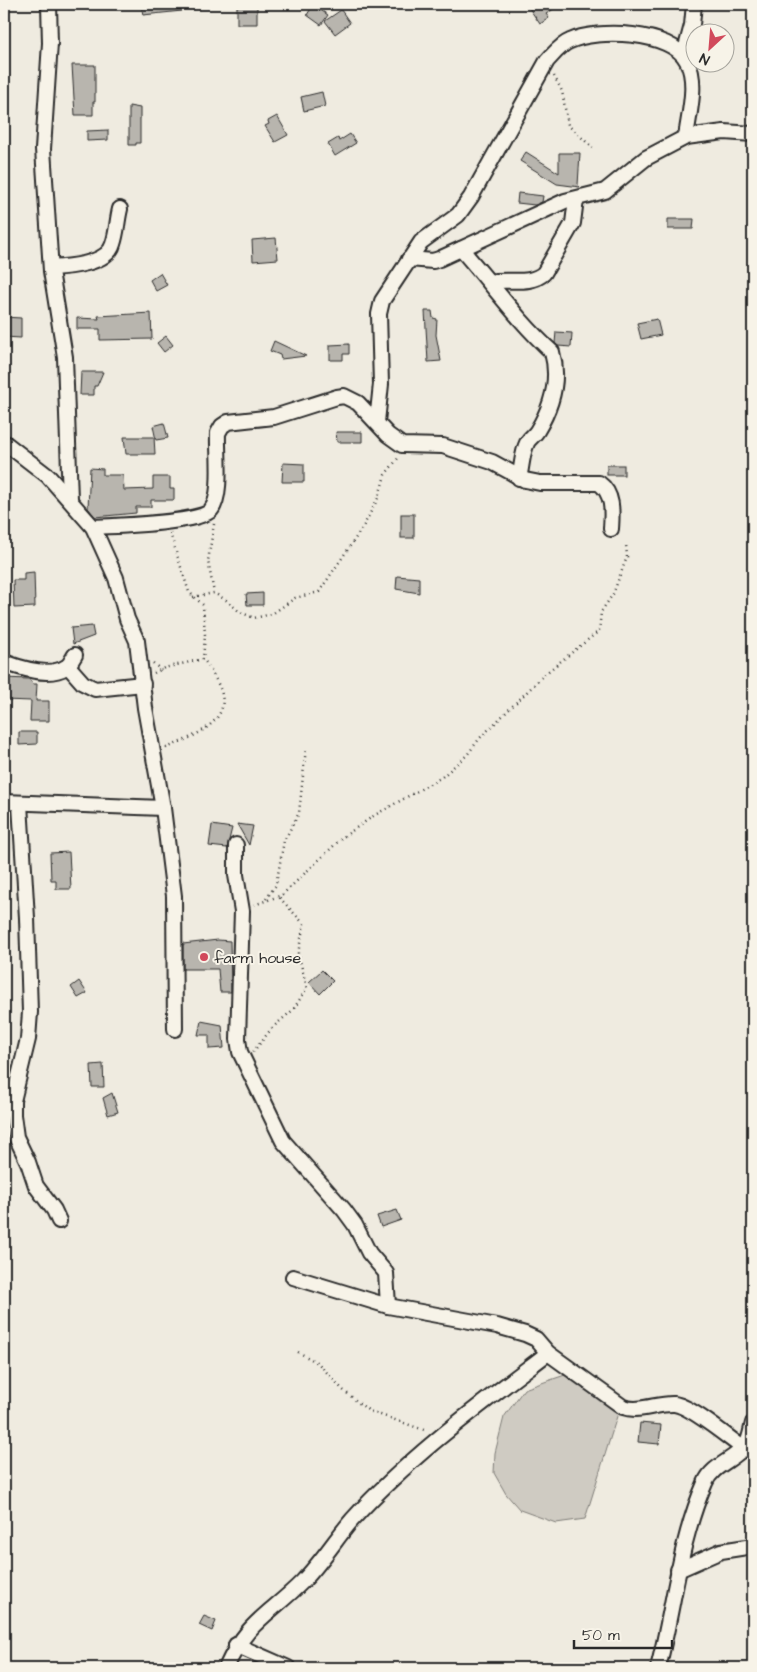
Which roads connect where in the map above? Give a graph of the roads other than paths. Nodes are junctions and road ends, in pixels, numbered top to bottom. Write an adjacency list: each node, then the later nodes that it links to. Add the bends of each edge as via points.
1 (49, 4): 12 (street, via 50,43 43,149)
2 (694, 4): 3 (street)
3 (692, 22)
4 (684, 55): 11 (street, via 660,41 622,33 577,38 560,47 547,61 458,215 421,242)
5 (690, 72): 7 (street)
6 (753, 134): 7 (street, via 724,132)
7 (686, 137): 8 (street, via 653,153 605,191)
8 (576, 199): 10 (street, via 565,201); 13 (street, via 574,223 544,273 529,280)
9 (120, 209): 12 (street, via 114,244 105,257 71,267)
10 (461, 249): 11 (street, via 433,261); 13 (street)
11 (409, 259): 14 (street, via 382,301 379,314 381,384)
12 (51, 268): 17 (street, via 65,357)
13 (490, 282): 16 (street, via 510,310 552,352 554,360 553,395 548,412 526,444)
14 (378, 422): 16 (street, via 402,445 443,446 492,462); 18 (street, via 358,402 341,396 274,417 228,422 218,433 217,494 212,510 201,516 166,522)
15 (4, 442): 17 (street, via 48,476)
16 (519, 478): 19 (street, via 540,483 600,483 608,491 612,506)
17 (70, 499): 18 (street)
18 (94, 527): 21 (street, via 116,578 127,619 137,641)
19 (611, 529)
20 (4, 662): 21 (street, via 41,672 57,671 71,660 83,683 95,689)
21 (142, 682): 24 (street)
22 (4, 802): 23 (street)
23 (20, 804): 24 (street); 27 (street, via 30,1012 13,1115 16,1137 36,1186)
24 (163, 808): 26 (street, via 174,896)
25 (236, 845): 29 (street, via 236,875 242,911 240,1052 283,1141 344,1210 368,1253 386,1273)
26 (175, 1029)
27 (59, 1221)
28 (293, 1277): 29 (street)
29 (388, 1306): 30 (street, via 525,1334 536,1339)
30 (548, 1353): 32 (street, via 623,1407 683,1406); 35 (street, via 440,1436 352,1520 302,1582 255,1622)
31 (753, 1423): 32 (street)
32 (748, 1450): 34 (street, via 709,1475)
33 (753, 1546): 34 (street, via 721,1551)
34 (678, 1570): 38 (street)
35 (236, 1646): 36 (street); 37 (street)
36 (226, 1668)
37 (288, 1668)
38 (658, 1668)

